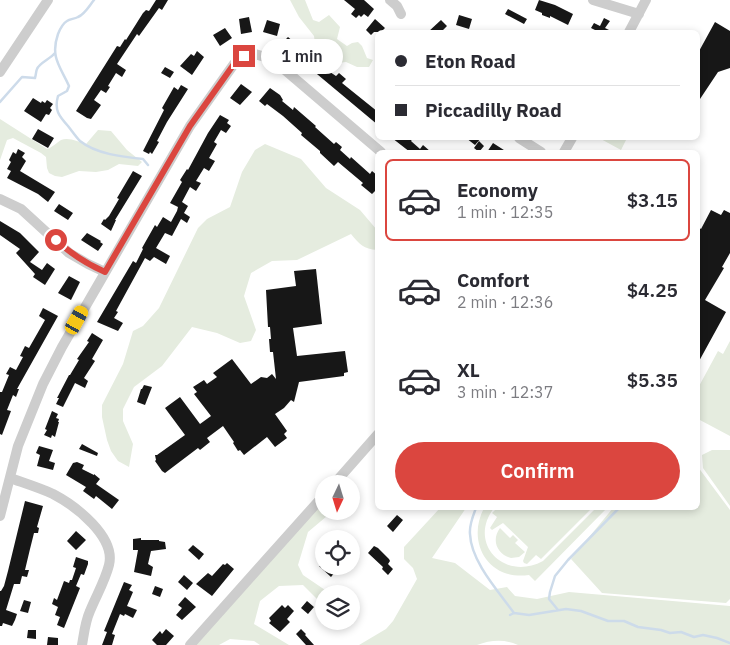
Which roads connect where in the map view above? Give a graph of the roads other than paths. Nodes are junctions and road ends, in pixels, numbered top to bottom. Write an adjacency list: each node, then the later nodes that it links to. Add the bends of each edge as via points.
1 (48, 0): 8 (street)
2 (390, 0): 5 (street)
3 (593, 0): 6 (street)
4 (646, 0): 6 (street)
5 (401, 14)
6 (639, 14): 7 (street)
7 (630, 30)
8 (0, 72)
9 (522, 140): 11 (street)
10 (379, 150): 13 (street, via 272,59 255,54 244,56 234,64 190,126)
11 (538, 150)
12 (0, 199): 13 (street, via 21,209 70,253)
13 (105, 272): 16 (street, via 43,384 18,446)
14 (375, 437): 15 (street)
15 (342, 475)
16 (10, 478): 18 (street); 19 (street, via 53,494 100,532 105,540 109,567 88,614)
17 (315, 505): 20 (street)
18 (0, 516)
19 (82, 645)
20 (190, 645)

